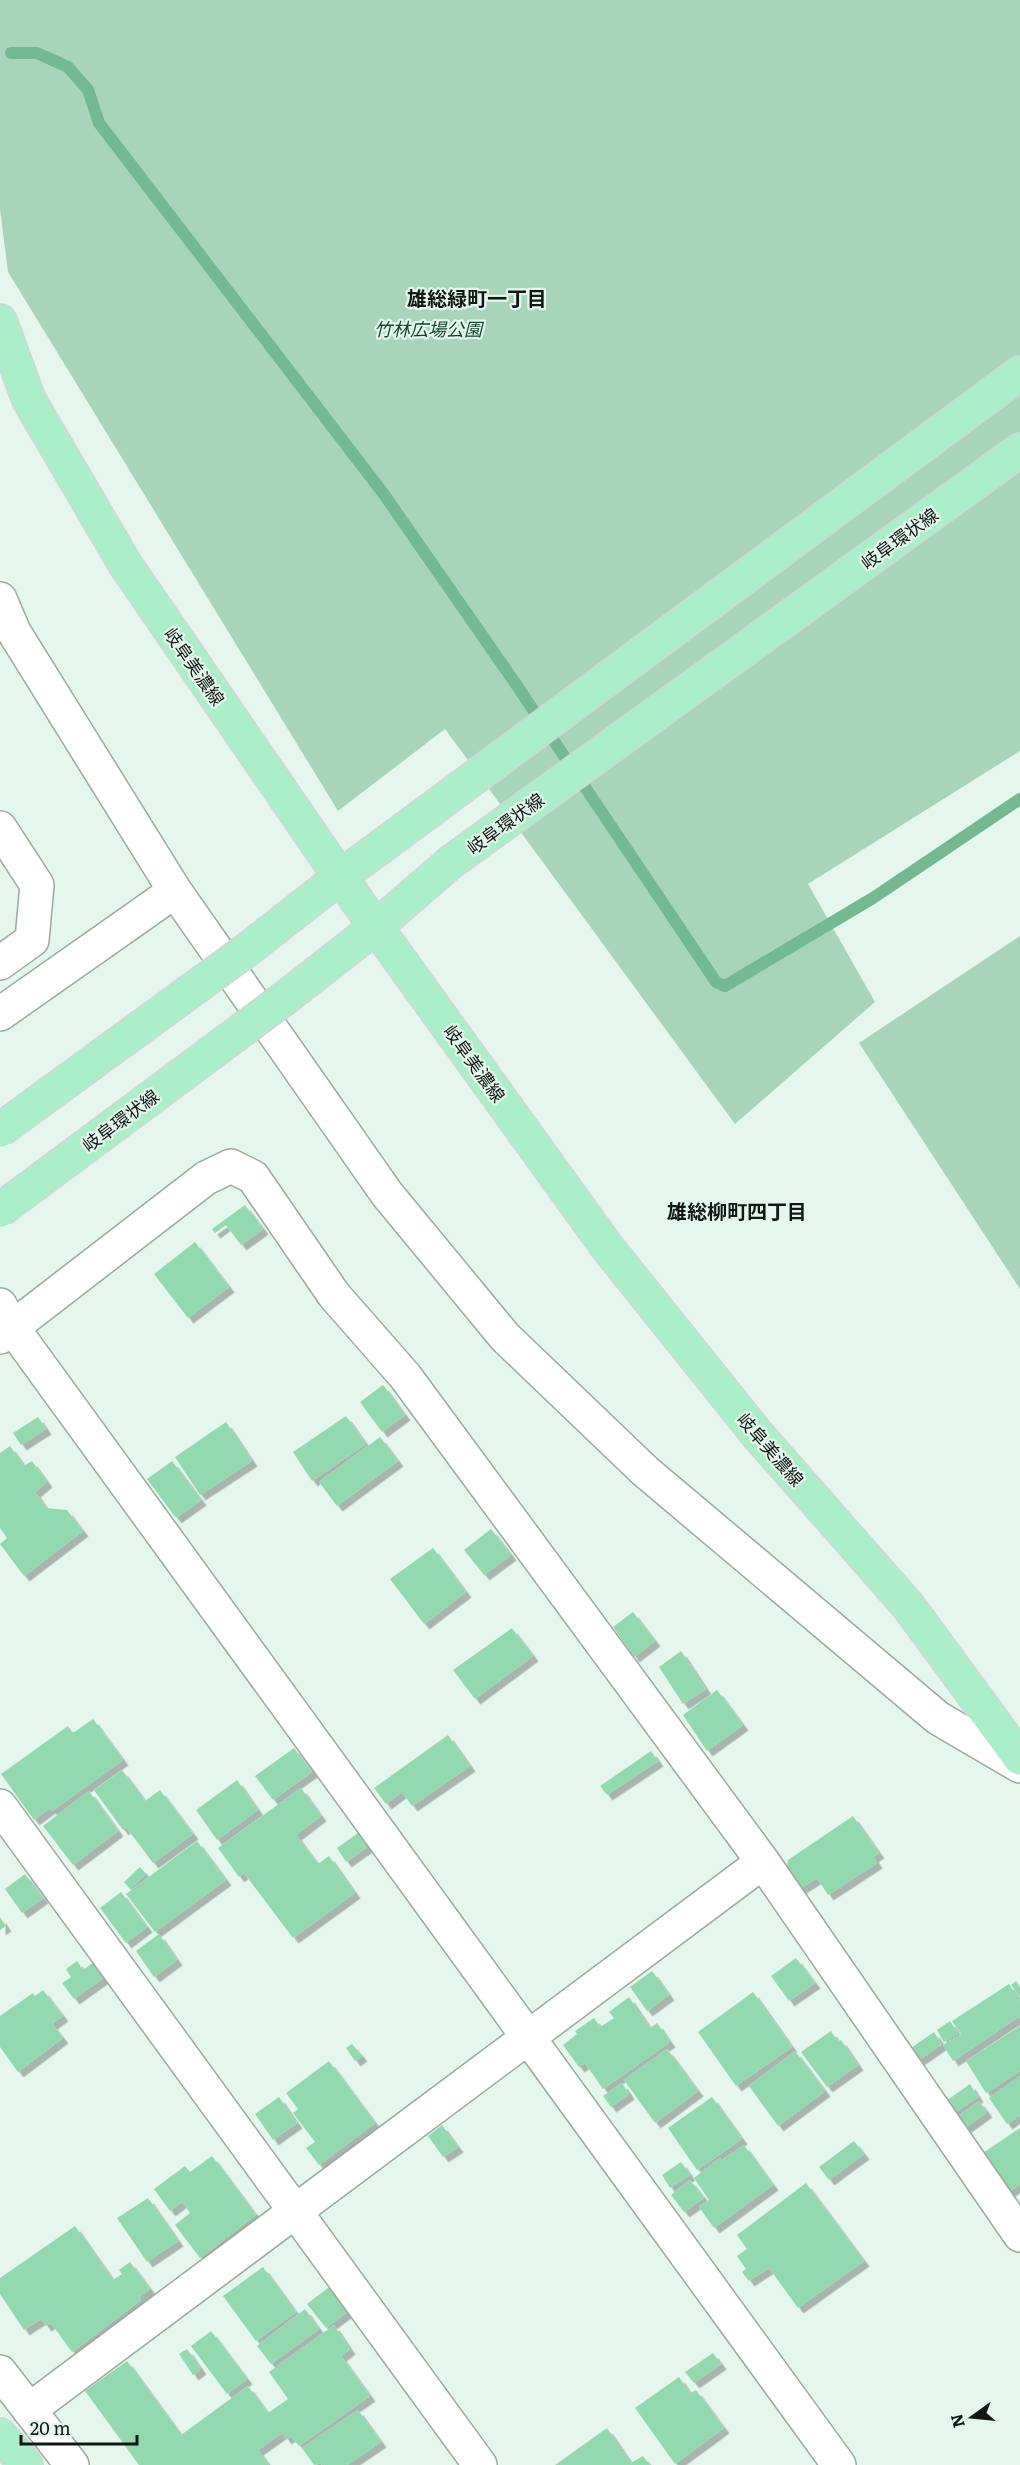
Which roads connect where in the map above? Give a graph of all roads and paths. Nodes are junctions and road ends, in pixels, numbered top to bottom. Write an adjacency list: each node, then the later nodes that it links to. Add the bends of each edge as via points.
1 (0, 321): 6 (main road, 岐阜美濃線, via 29,400 124,564)
2 (1020, 373): 6 (main road)
3 (1020, 450): 8 (main road, 岐阜環状線, via 451,862)
4 (0, 599): 7 (street, via 14,632)
5 (0, 828): 9 (street, via 37,885 32,939)
6 (340, 877): 8 (main road, 岐阜美濃線); 11 (main road, bridge)
7 (175, 891): 10 (street); 15 (street, via 387,1194 506,1337 645,1471 938,1718)
8 (377, 926): 12 (main road, 岐阜環状線, bridge); 14 (main road, 岐阜美濃線, via 607,1247 757,1434 909,1606)
9 (0, 963)
10 (0, 1014)
11 (0, 1130)
12 (0, 1209)
13 (4, 1323): 17 (street, via 206,1179 231,1166 253,1177 334,1295 405,1376); 18 (street)
14 (1020, 1758)
15 (1020, 1766)
16 (0, 1806): 19 (street)
17 (764, 1862): 18 (street); 20 (street)
18 (529, 2036): 19 (street); 27 (street)
19 (296, 2210): 22 (street); 26 (street)
20 (1020, 2235)
21 (0, 2372): 22 (street)
22 (29, 2410): 25 (street)
23 (0, 2435): 24 (main road)
24 (26, 2465)
25 (72, 2465)
26 (480, 2465)
27 (839, 2465)

